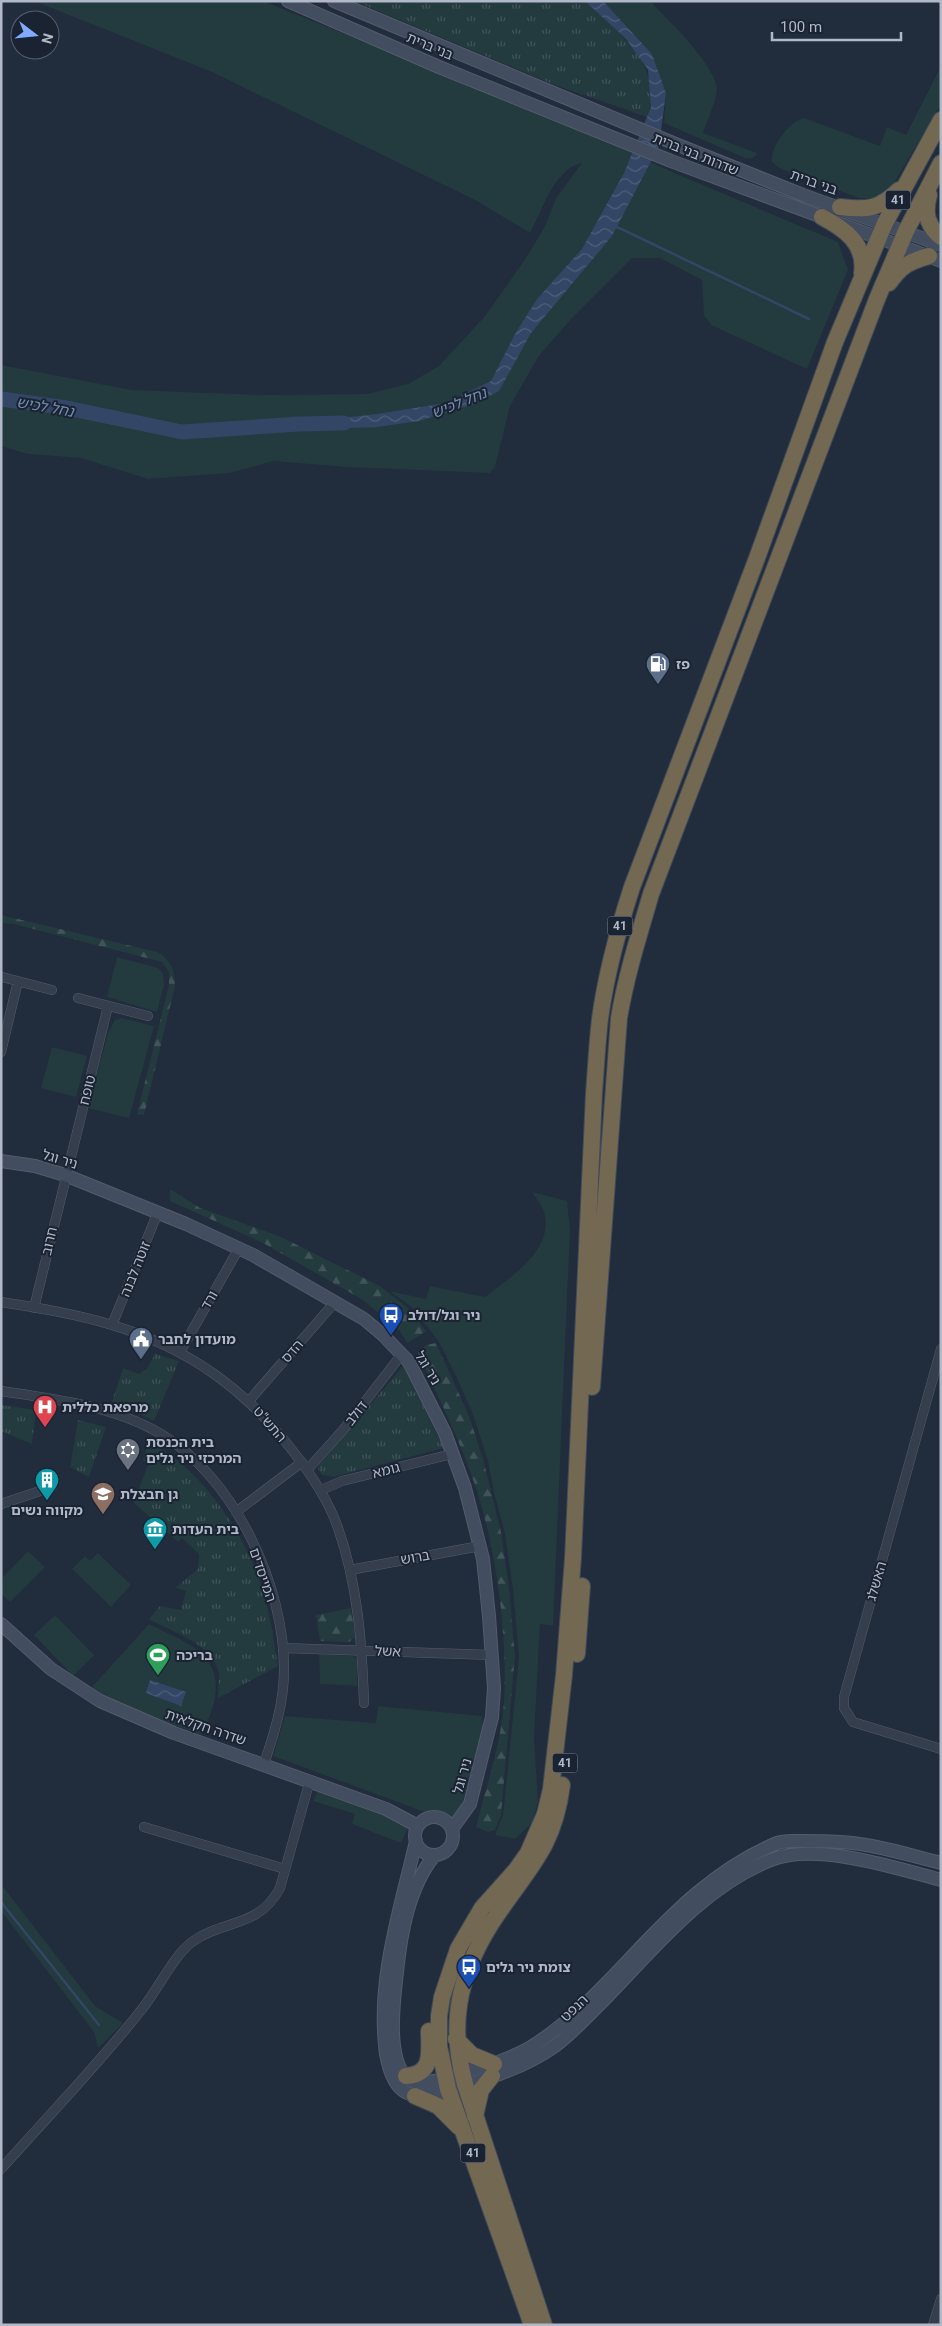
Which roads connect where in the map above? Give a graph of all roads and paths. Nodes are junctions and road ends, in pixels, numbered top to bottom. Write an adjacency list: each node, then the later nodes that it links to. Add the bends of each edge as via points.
1 (288, 1): 4 (street, בני ברית, via 439,67)
2 (334, 1): 3 (street, בני ברית)
3 (567, 100): 6 (street, שדרות בני ברית)
4 (561, 115): 10 (street, שדרות בני ברית, via 671,161)
5 (941, 120): 8 (highway, 41)
6 (678, 145): 9 (street, בני ברית)
7 (939, 165): 12 (highway, via 926,211 933,231); 13 (highway, 41)
8 (906, 184): 9 (highway, via 880,206 862,210); 11 (highway, 41)
9 (840, 208): 11 (street, בני ברית)
10 (822, 217): 11 (street); 15 (highway, via 847,232 862,254)
11 (883, 230): 13 (street); 15 (highway, 41)
12 (941, 237)
13 (903, 238): 14 (street); 16 (highway, 41)
14 (937, 254): 16 (highway, via 909,262 897,271)
15 (861, 283): 62 (highway, 41, via 835,342 617,933 600,1019 594,1093 573,1558 551,1789 545,1814 528,1853 482,1908 458,1949)
16 (877, 299): 63 (highway, 41, via 651,894 624,992 605,1187 580,1618 562,1788 556,1818 541,1853 491,1923 473,1956 458,2008)
17 (2, 977): 18 (street)
18 (18, 981): 19 (street); 23 (street)
19 (52, 990)
20 (78, 998): 21 (street)
21 (108, 1006): 22 (street); 25 (street, טופח)
22 (148, 1016)
23 (1, 1052)
24 (1, 1161): 25 (street, ניר וגל)
25 (65, 1175): 26 (street, ניר וגל); 30 (street, חרוב)
26 (158, 1212): 27 (street, ניר וגל); 31 (street, זוטה לבנה)
27 (239, 1248): 29 (street, ניר וגל); 33 (street, ורד)
28 (1, 1302): 30 (street, התש"ט)
29 (335, 1302): 34 (street, ניר וגל, via 373,1326); 36 (street, הדס)
30 (34, 1308): 31 (street, התש"ט)
31 (112, 1325): 33 (street, התש"ט)
32 (941, 1349): 50 (street, האשלג, via 844,1697 844,1708 853,1722)
33 (180, 1352): 36 (street, התש"ט, via 222,1378)
34 (402, 1354): 37 (street, ניר וגל, via 431,1402); 38 (street, דולב, via 343,1430)
35 (1, 1392): 42 (street, המייסדים, via 90,1408 142,1424 162,1435 201,1467)
36 (249, 1401): 38 (street, התש"ט)
37 (452, 1454): 40 (street, גומא, via 342,1481); 43 (street, ניר וגל)
38 (305, 1466): 40 (street, התש"ט); 42 (street, דולב)
39 (52, 1487): 41 (street)
40 (321, 1490): 44 (street, התש"ט, via 338,1529)
41 (1, 1504)
42 (236, 1512): 46 (street, המייסדים, via 264,1570)
43 (480, 1546): 44 (street, ברוש); 48 (street, ניר וגל)
44 (350, 1570): 47 (street, התש"ט)
45 (1, 1624): 51 (street, שדרה חקלאית, via 51,1669 100,1702 174,1733)
46 (283, 1648): 47 (street, אשל); 51 (street, המייסדים, via 283,1689 275,1731)
47 (362, 1650): 48 (street, אשל); 49 (street, התש"ט)
48 (492, 1655): 55 (street, ניר וגל, via 494,1688 487,1742 470,1804)
49 (364, 1703)
50 (941, 1749)
51 (264, 1764): 52 (street, שדרה חקלאית)
52 (310, 1780): 53 (street, שדרה חקלאית, via 386,1809); 59 (street)
53 (418, 1826): 55 (street, via 433,1817 444,1820); 56 (street)
54 (144, 1827): 59 (street)
55 (452, 1828): 57 (street, via 454,1835 450,1847)
56 (416, 1841): 57 (street, via 422,1852); 61 (street)
57 (434, 1856): 61 (street)
58 (941, 1863): 64 (street, הנפט, via 866,1844 779,1841 736,1864 696,1893 602,1988 548,2034)
59 (285, 1869): 70 (street, via 280,1888 267,1908 202,1937 183,1950 142,2009)
60 (941, 1880): 64 (street, הנפט, via 836,1857 798,1855 773,1859 703,1901 556,2045 527,2063)
61 (411, 1882): 65 (street, via 394,2006 396,2058); 67 (street, via 386,1975 383,2014 390,2072 400,2088)
62 (447, 1977): 65 (highway, via 429,2021 428,2062 421,2073); 66 (highway, 41, via 442,1998 439,2046)
63 (456, 2039): 64 (highway); 66 (highway, 41)
64 (493, 2070): 66 (street, הנפט); 68 (highway, via 481,2090)
65 (406, 2076): 66 (street, הנפט, via 418,2083)
66 (455, 2081): 67 (street, הנפט); 68 (highway, 41); 69 (highway, 41)
67 (415, 2096): 69 (highway, via 438,2106)
68 (475, 2118): 73 (highway, 41)
69 (466, 2134): 72 (highway, 41)
70 (1, 2169)
71 (941, 2299): 74 (street)
72 (532, 2325)
73 (544, 2325)
74 (934, 2325)

